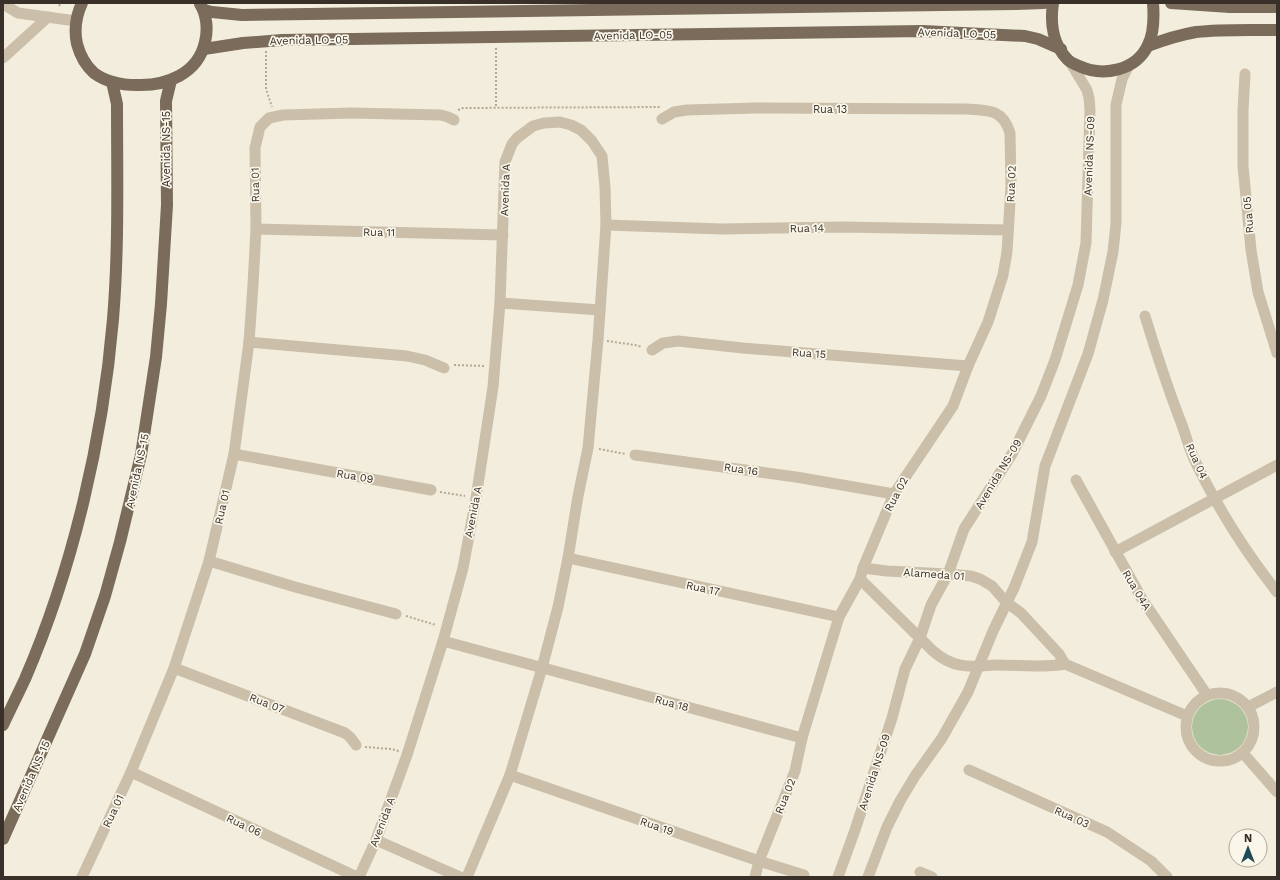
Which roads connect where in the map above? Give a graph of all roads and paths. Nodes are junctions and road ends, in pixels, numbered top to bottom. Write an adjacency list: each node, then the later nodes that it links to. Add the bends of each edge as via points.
1 (6, 3): 11 (street, via 18,13)
2 (61, 3): 8 (path)
3 (82, 3): 12 (main road)
4 (1044, 3): 9 (main road, via 242,15 212,12)
5 (1053, 3): 18 (main road, via 1052,28)
6 (1152, 3): 16 (main road, via 1152,34)
7 (1171, 3): 10 (main road)
8 (60, 6)
9 (202, 6): 17 (main road, via 206,29)
10 (1277, 7)
11 (48, 17): 12 (street); 19 (street)
12 (76, 21): 24 (main road, via 76,40 83,60 94,73)
13 (1277, 30): 16 (main road, via 1196,32)
14 (496, 37): 15 (main road, Avenida LO-05); 18 (main road, Avenida LO-05, via 923,31 1025,36); 25 (path)
15 (266, 41): 17 (main road, Avenida LO-05); 28 (path, via 266,89)
16 (1148, 46): 21 (main road)
17 (204, 49): 23 (main road, via 191,68)
18 (1061, 50): 20 (main road)
19 (3, 58)
20 (1070, 62): 21 (main road, via 1096,72); 58 (street, Avenida NS-09, via 1087,90 1090,110 1086,243 1078,285 1041,396 1012,454 964,529)
21 (1128, 67): 60 (street, via 1122,79 1116,110 1116,223 1103,300 1088,354 1048,457 1032,542)
22 (1245, 74): 41 (street, Rua 05, via 1243,166 1251,250 1259,298)
23 (171, 80): 24 (main road, via 144,85); 83 (main road, Avenida NS-15, via 166,101 167,205 161,304 152,392 140,462 105,596 85,654)
24 (112, 82): 74 (main road, via 117,104 117,257 113,319 98,426 62,579 25,678)
25 (496, 108): 26 (path, via 656,106 667,107); 29 (path, via 463,108 454,112)
26 (677, 112): 27 (street, Rua 13, via 755,108 959,109 992,111); 30 (street, Rua 13)
27 (999, 114): 33 (street, Rua 02, via 1008,125 1011,139)
28 (273, 117): 29 (street, via 352,113 441,115); 32 (street, Rua 01, via 260,127 255,143)
29 (451, 119)
30 (662, 119)
31 (606, 225): 33 (street, Rua 14); 34 (street, Avenida A, via 605,187 602,156 599,150 581,130 571,124 552,121 533,126 525,132 514,141 507,155 504,167); 36 (street, Avenida A)
32 (256, 229): 34 (street, Rua 11); 39 (street, Rua 01)
33 (1008, 230): 42 (street, Rua 02, via 1003,275 988,322)
34 (503, 235): 35 (street, Avenida A)
35 (500, 303): 36 (street); 43 (street, Avenida A)
36 (600, 310): 38 (street, Avenida A)
37 (1145, 316): 53 (street, Rua 04, via 1159,363 1194,457)
38 (598, 340): 40 (path); 45 (street, Avenida A)
39 (248, 342): 44 (street, via 407,356); 46 (street, Rua 01)
40 (652, 350): 42 (street, Rua 15, via 663,343 678,341)
41 (1277, 353)
42 (968, 366): 51 (street, Rua 02, via 953,406)
43 (495, 367): 44 (path, via 452,365); 52 (street, Avenida A)
44 (444, 368)
45 (588, 448): 47 (path); 55 (street, Avenida A)
46 (234, 454): 50 (street, Rua 09); 56 (street, Rua 01)
47 (635, 455): 51 (street, Rua 16, via 796,477)
48 (1277, 465): 53 (street)
49 (1076, 480): 54 (street, Rua 04A)
50 (431, 490): 52 (path)
51 (894, 494): 57 (street, Rua 02)
52 (476, 498): 63 (street, Avenida A, via 463,568)
53 (1214, 498): 54 (street); 59 (street, Rua 04, via 1234,533)
54 (1115, 552): 71 (street, Rua 04A, via 1142,599)
55 (568, 558): 62 (street, Rua 17); 69 (street, Avenida A)
56 (209, 561): 61 (street); 68 (street, Rua 01)
57 (861, 574): 58 (street, Alameda 01, via 879,571); 62 (street, Rua 02); 64 (street)
58 (948, 574): 60 (street, Alameda 01, via 971,576 986,582); 64 (street, Avenida NS-09, via 931,605)
59 (1277, 592)
60 (1006, 602): 66 (street, Alameda 01, via 1044,638); 67 (street)
61 (396, 614): 63 (path)
62 (839, 617): 75 (street, Rua 02)
63 (447, 628): 65 (street, Avenida A)
64 (920, 638): 67 (street, via 945,660); 93 (street, Avenida NS-09, via 905,668 892,718)
65 (443, 641): 69 (street, Rua 18); 78 (street, Avenida A)
66 (1065, 664): 67 (street); 73 (street)
67 (980, 667): 94 (street, via 953,720 900,801)
68 (174, 668): 76 (street, Rua 07, via 345,733); 80 (street, Rua 01)
69 (542, 668): 75 (street, Rua 18); 81 (street, Avenida A)
70 (1277, 692): 72 (street)
71 (1207, 695): 72 (street, via 1230,694); 73 (street, via 1198,700)
72 (1248, 706): 77 (street, via 1255,726 1254,736)
73 (1187, 716): 77 (street, via 1188,738 1201,756 1211,761 1222,762)
74 (3, 725)
75 (802, 738): 85 (street, Rua 02, via 795,771)
76 (356, 745): 78 (path, via 391,749)
77 (1243, 754): 82 (street)
78 (407, 755): 84 (street, Avenida A)
79 (969, 770): 96 (street, Rua 03, via 1106,832 1151,861)
80 (131, 772): 88 (street, Rua 01); 89 (street, Rua 06)
81 (510, 775): 85 (street, Rua 19); 91 (street, Avenida A)
82 (1277, 792)
83 (3, 840)
84 (376, 840): 89 (street, Avenida A); 90 (street)
85 (759, 861): 87 (street, Rua 19); 92 (street, Rua 02)
86 (920, 872): 95 (street)
87 (804, 875)
88 (85, 876)
89 (358, 877)
90 (460, 877)
91 (467, 877)
92 (754, 877)
93 (838, 877)
94 (868, 877)
95 (932, 877)
96 (1167, 877)

